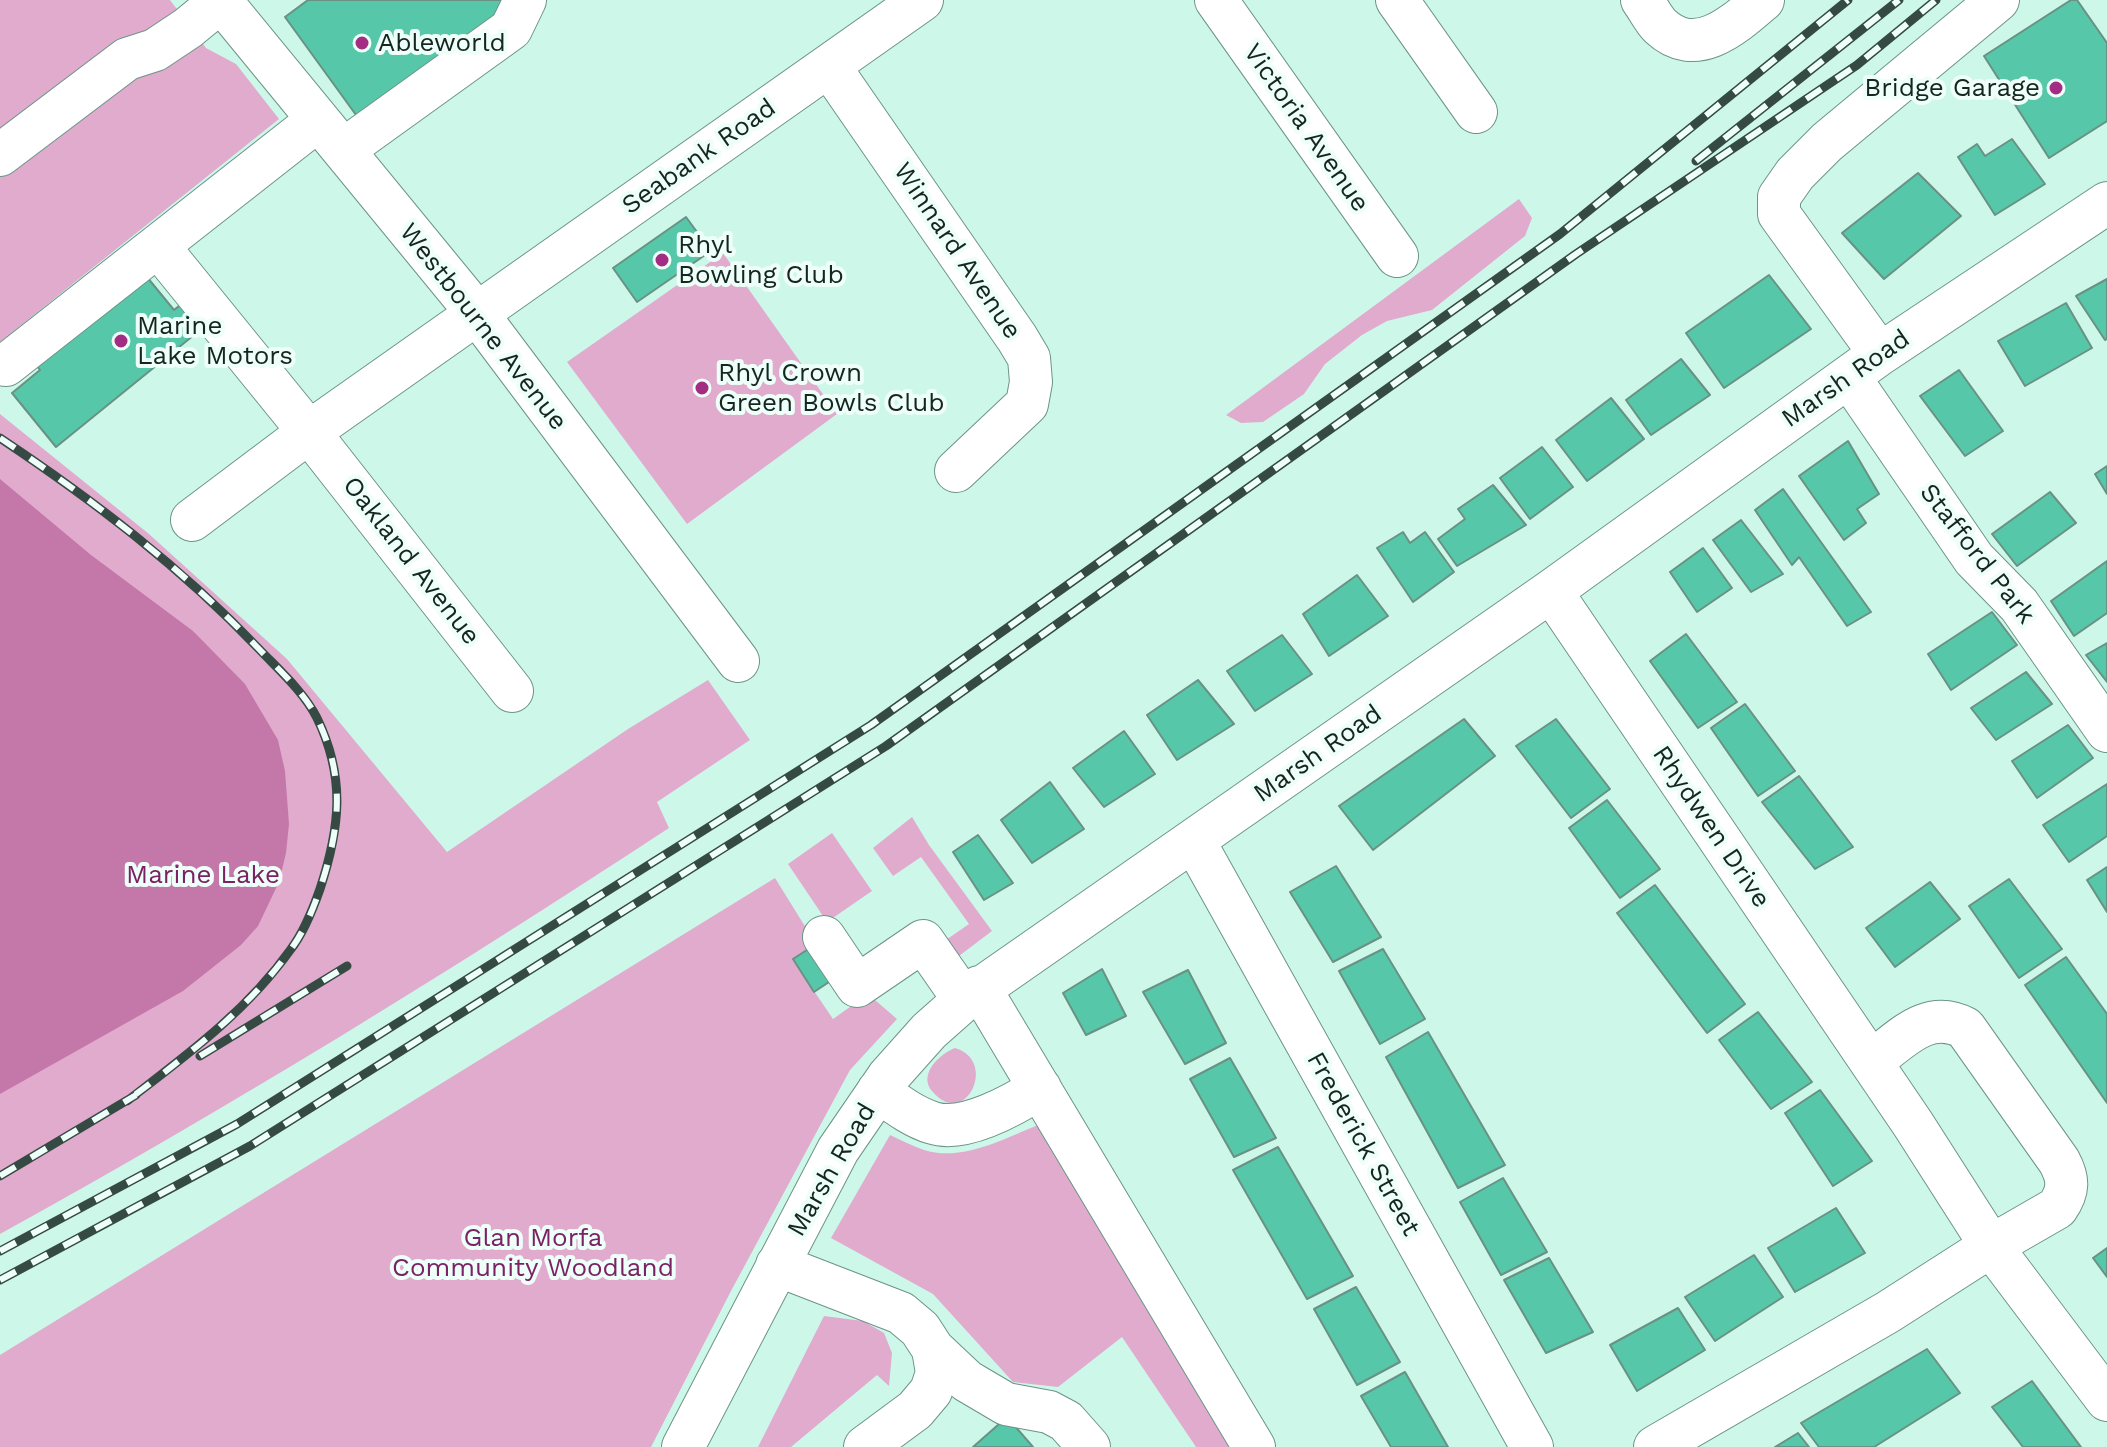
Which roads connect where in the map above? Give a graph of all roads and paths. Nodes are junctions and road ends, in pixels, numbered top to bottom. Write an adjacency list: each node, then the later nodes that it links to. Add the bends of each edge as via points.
1 (221, 0): 11 (street, Westbourne Avenue); 12 (street, via 155,50 127,59)
2 (525, 0): 11 (street, via 511,29)
3 (922, 0): 9 (street, Seabank Road)
4 (1216, 0): 15 (street, Victoria Avenue)
5 (1397, 0): 10 (street)
6 (1642, 0): 8 (street, via 1660,25 1679,38 1701,41)
7 (1998, 0): 18 (street, Stafford Park, via 1827,142 1779,197 1779,214)
8 (1758, 4)
9 (829, 66): 16 (street, Seabank Road); 20 (street, Winnard Avenue, via 1029,358 1027,404)
10 (1476, 112)
11 (331, 135): 14 (street); 16 (street, Westbourne Avenue)
12 (0, 155)
13 (2107, 203): 18 (street, Marsh Road)
14 (158, 246): 17 (street); 19 (street, Oakland Avenue)
15 (1397, 256)
16 (476, 312): 19 (street); 23 (street, Westbourne Avenue)
17 (6, 365)
18 (1864, 365): 22 (street, Marsh Road); 25 (street, Stafford Park, via 1974,559 2019,605)
19 (309, 432): 21 (street); 24 (street, Oakland Avenue)
20 (956, 471)
21 (192, 520)
22 (1551, 591): 26 (street, Marsh Road); 29 (street, Rhydwen Drive)
23 (738, 661)
24 (512, 691)
25 (2107, 731)
26 (1194, 841): 28 (street, Marsh Road); 40 (street, Frederick Street)
27 (824, 937): 28 (street, via 857,986 923,941)
28 (972, 993): 30 (street); 31 (street, Marsh Road, via 929,1031)
29 (1871, 1062): 32 (street, Rhydwen Drive); 32 (street, via 1926,1022 1954,1022 1965,1028 2059,1161 2068,1185 2057,1208)
30 (1040, 1088): 31 (street, via 1007,1109 969,1122 936,1125); 39 (street)
31 (878, 1091): 33 (street, Marsh Road, via 838,1150)
32 (1991, 1246): 35 (street, Rhydwen Drive); 41 (street)
33 (777, 1265): 34 (street, via 901,1313); 36 (street, Marsh Road)
34 (933, 1349): 37 (street, via 937,1373 931,1391 915,1410); 38 (street, via 967,1381 1006,1404 1049,1412 1066,1421)
35 (2107, 1400)
36 (683, 1447)
37 (865, 1447)
38 (1089, 1447)
39 (1254, 1447)
40 (1532, 1447)
41 (1655, 1447)

